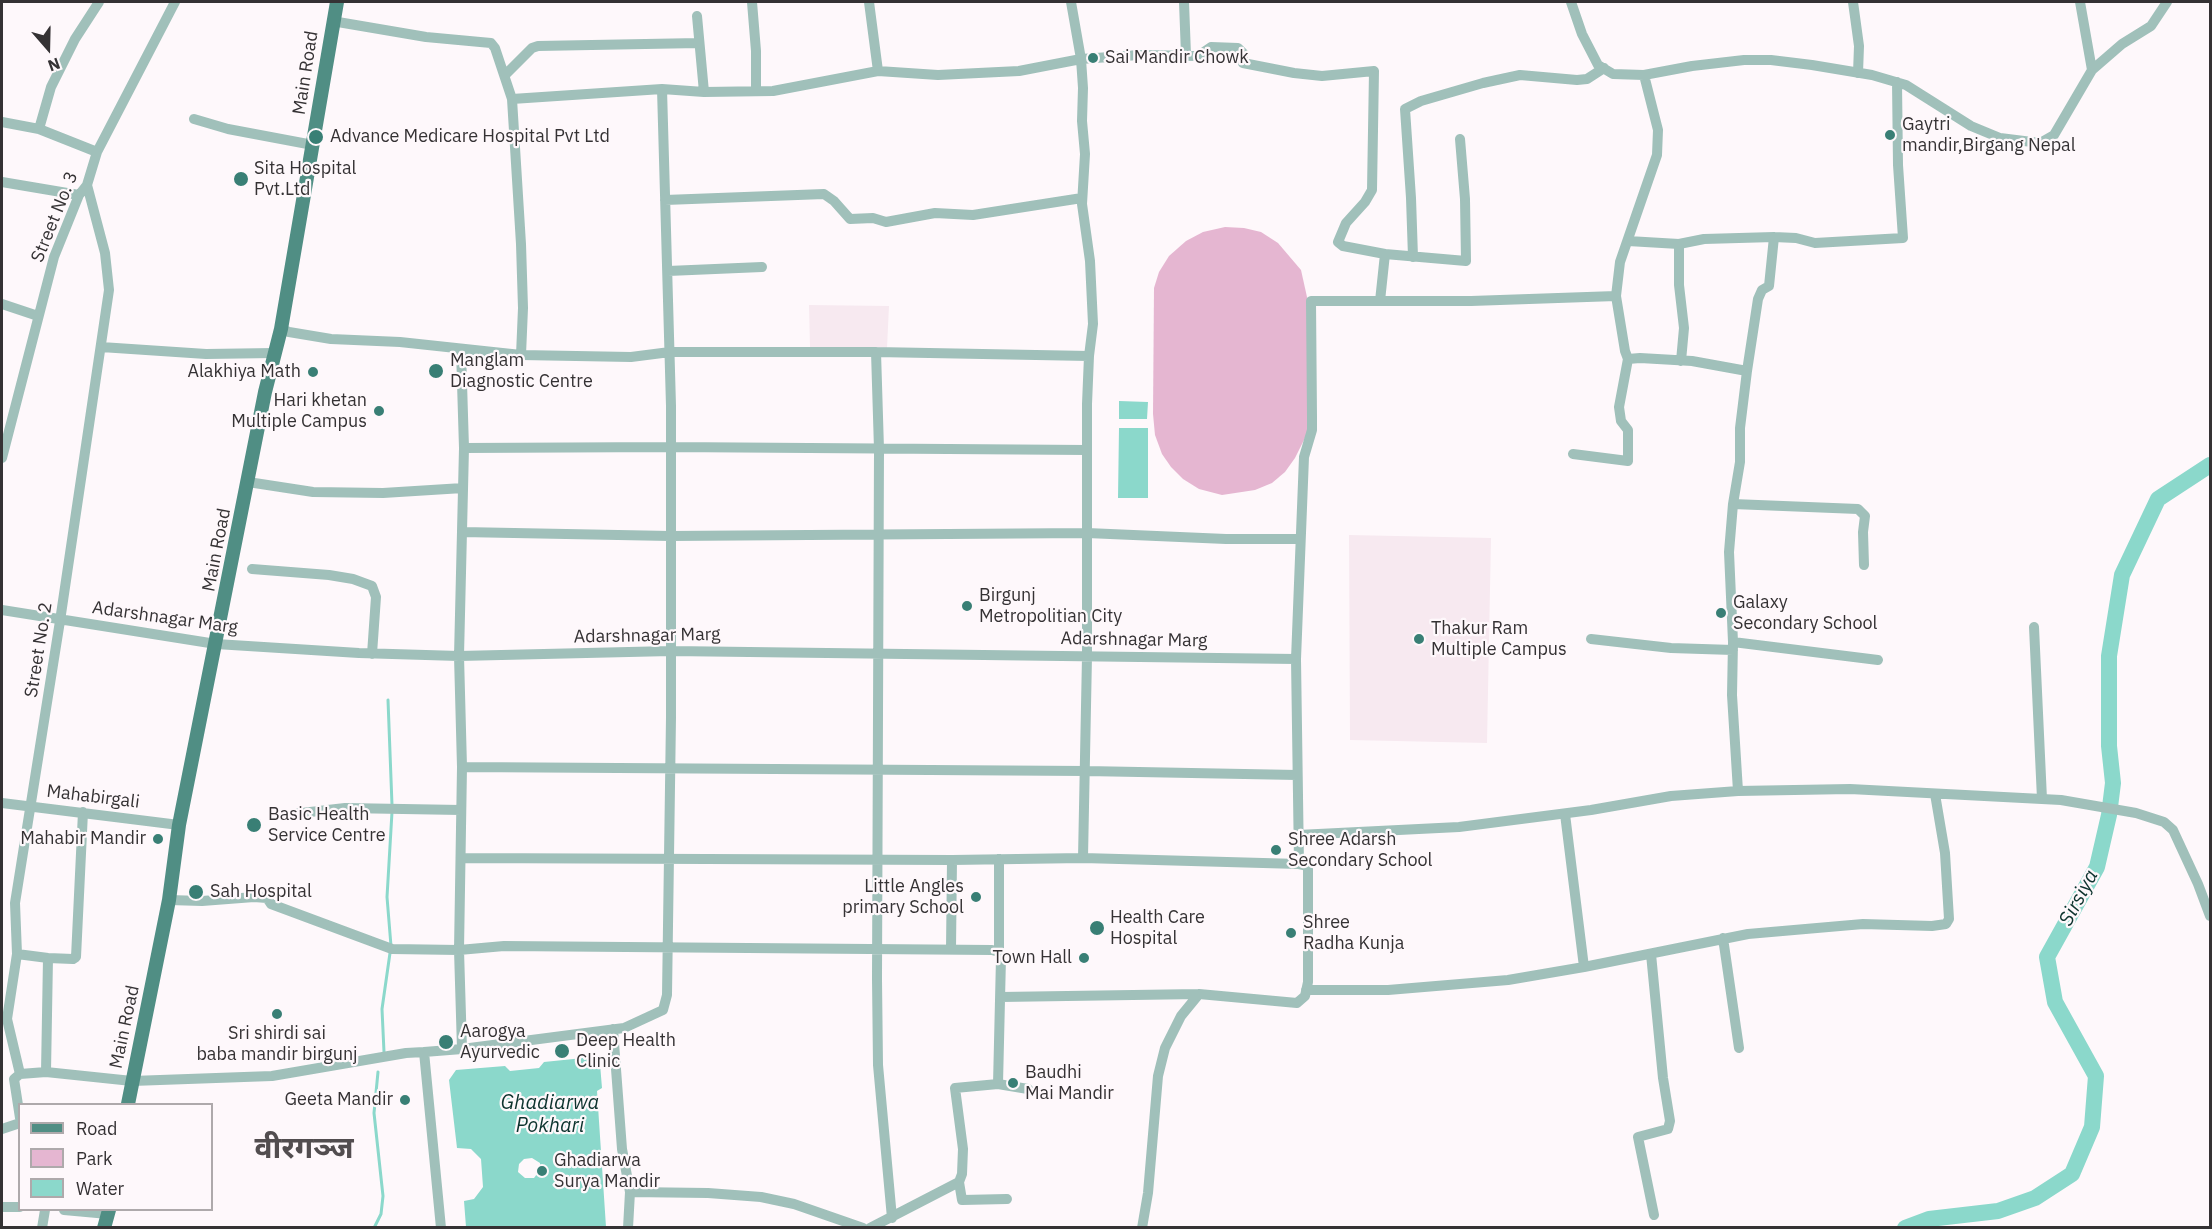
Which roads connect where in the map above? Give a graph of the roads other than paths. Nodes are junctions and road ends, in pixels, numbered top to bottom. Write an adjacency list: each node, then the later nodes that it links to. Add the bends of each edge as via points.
1 (99, 2): 30 (street, via 51,87)
2 (175, 2): 33 (street, Street No. 3)
3 (337, 2): 13 (main road, Main Road)
4 (752, 2): 25 (street)
5 (869, 2): 19 (street)
6 (1071, 2): 16 (street)
7 (1184, 2): 15 (street)
8 (1571, 2): 17 (street, via 1582,34 1598,65)
9 (1853, 2): 20 (street)
10 (2080, 2): 18 (street)
11 (2167, 2): 18 (street, via 2151,26)
12 (697, 16): 14 (street)
13 (332, 21): 21 (street, via 491,43); 32 (main road, Main Road)
14 (699, 44): 21 (street, via 538,46); 26 (street)
15 (1186, 55): 16 (street); 42 (street, via 1198,56 1211,47 1238,48 1243,53 1243,63 1294,73 1322,76 1374,71 1372,190 1346,224 1338,242)
16 (1081, 59): 19 (street, via 1019,71 938,75); 37 (street, via 1085,154)
17 (1604, 68): 22 (street, via 1613,74); 43 (street, via 1587,79 1577,80 1520,75 1432,98 1405,110)
18 (2092, 70): 23 (street, via 2054,135 2040,143 2000,138 1971,126)
19 (878, 71): 25 (street)
20 (1858, 73): 22 (street, via 1771,60 1744,60); 23 (street)
21 (505, 75): 27 (street)
22 (1644, 75): 40 (street, via 1658,130 1657,155)
23 (1897, 82): 39 (street, via 1902,238 1815,243)
24 (662, 89): 26 (street); 27 (street); 38 (street)
25 (756, 91): 26 (street)
26 (704, 92)
27 (512, 99): 56 (street, via 521,244)
28 (194, 119): 32 (street)
29 (2, 122): 30 (street)
30 (39, 129): 33 (street)
31 (1460, 139): 43 (street, via 1466,261)
32 (313, 145): 50 (main road, Main Road)
33 (97, 152): 35 (street, Street No. 3)
34 (2, 182): 36 (street)
35 (87, 184): 36 (street, Street No. 3); 51 (street, Street No. 2, via 108,270)
36 (79, 195): 49 (street, Street No. 3, via 54,257)
37 (1082, 198): 38 (street, via 973,215 935,213 886,222 850,219 824,194); 57 (street, via 1093,324)
38 (665, 200): 45 (street)
39 (1774, 237): 41 (street); 60 (street, via 1770,286 1762,290 1758,299)
40 (1628, 241): 41 (street); 46 (street, via 1620,262)
41 (1679, 244): 59 (street, via 1684,328)
42 (1385, 254): 43 (street); 47 (street)
43 (1413, 258)
44 (762, 267): 45 (street)
45 (668, 271): 53 (street)
46 (1616, 296): 47 (street); 58 (street)
47 (1380, 301): 74 (street, via 1311,301 1312,430 1304,457)
48 (2, 304): 49 (street)
49 (38, 316): 66 (street, Street No. 3)
50 (281, 329): 52 (street, via 331,339); 55 (main road, Main Road)
51 (101, 346): 55 (street, via 206,354); 78 (street, Street No. 2)
52 (461, 350): 56 (street); 62 (street)
53 (670, 352): 54 (street); 56 (street, via 631,357); 61 (street)
54 (876, 352): 57 (street); 63 (street)
55 (274, 353): 67 (main road, Main Road)
56 (521, 355)
57 (1089, 356): 64 (street)
58 (1628, 359): 59 (street); 65 (street, via 1619,407 1621,421 1628,430 1628,461)
59 (1681, 361): 60 (street)
60 (1747, 371): 69 (street)
61 (670, 447): 62 (street); 63 (street); 72 (street)
62 (464, 448): 68 (street)
63 (879, 449): 64 (street); 73 (street)
64 (1087, 450): 71 (street)
65 (1572, 454)
66 (2, 458)
67 (248, 482): 68 (street, via 313,492); 81 (main road, Main Road)
68 (463, 488): 70 (street)
69 (1733, 504): 75 (street, via 1858,509 1865,516); 82 (street, via 1729,552)
70 (462, 532): 72 (street); 86 (street)
71 (1088, 533): 73 (street); 74 (street); 87 (street)
72 (670, 536): 73 (street); 83 (street)
73 (879, 536): 84 (street)
74 (1300, 539): 88 (street)
75 (1864, 565)
76 (252, 569): 85 (street, via 328,575 372,586 376,597)
77 (2, 610): 78 (street, Adarshnagar Marg)
78 (60, 621): 81 (street, Adarshnagar Marg); 99 (street, Street No. 2)
79 (2034, 627): 97 (street)
80 (1591, 639): 82 (street, via 1671,648)
81 (216, 644): 85 (street, Adarshnagar Marg); 104 (main road, Main Road)
82 (1733, 646): 89 (street); 95 (street, via 1732,717)
83 (671, 651): 84 (street, Adarshnagar Marg); 86 (street, Adarshnagar Marg); 91 (street)
84 (878, 653): 87 (street, Adarshnagar Marg); 92 (street)
85 (372, 654): 86 (street, Adarshnagar Marg)
86 (459, 656): 90 (street)
87 (1087, 656): 88 (street, Adarshnagar Marg); 93 (street)
88 (1296, 659): 94 (street)
89 (1878, 660)
90 (462, 767): 91 (street); 100 (street)
91 (670, 769): 92 (street); 107 (street)
92 (877, 771): 93 (street); 109 (street)
93 (1086, 771): 94 (street); 108 (street)
94 (1297, 775): 105 (street)
95 (1738, 790): 96 (street, via 1850,789); 103 (street, via 1671,796)
96 (1935, 794): 97 (street); 115 (street, via 1945,853 1949,919 1946,924 1863,924)
97 (2042, 799): 114 (street, via 2136,813 2164,822 2173,830)
98 (2, 802): 99 (street, Mahabirgali)
99 (31, 806): 101 (street, Mahabirgali); 121 (street, Street No. 2, via 15,903)
100 (461, 810): 102 (street, via 345,808); 106 (street)
101 (83, 812): 104 (street, Mahabirgali); 123 (street, via 76,956)
102 (293, 814)
103 (1565, 814): 105 (street, via 1460,827); 124 (street)
104 (179, 825): 113 (main road, Main Road)
105 (1298, 835): 112 (street)
106 (461, 858): 107 (street); 119 (street)
107 (669, 858): 109 (street); 116 (street)
108 (1083, 858): 110 (street); 112 (street)
109 (876, 859): 111 (street); 117 (street)
110 (999, 859): 111 (street); 120 (street)
111 (952, 860): 118 (street)
112 (1299, 864): 125 (street, via 1308,866)
113 (169, 900): 119 (street, via 267,898 271,904 388,948); 136 (main road, Main Road)
114 (2211, 916)
115 (1723, 938): 122 (street); 130 (street)
116 (668, 946): 117 (street); 119 (street, via 504,946); 129 (street, via 663,1010)
117 (877, 949): 118 (street); 151 (street, via 878,1065)
118 (951, 949): 120 (street)
119 (459, 950): 131 (street)
120 (999, 952): 127 (street)
121 (17, 954): 123 (street); 128 (street, Street No. 2)
122 (1651, 954): 124 (street); 150 (street, via 1670,1121 1668,1130 1638,1137)
123 (48, 958): 133 (street)
124 (1584, 967): 125 (street, via 1508,980 1388,990)
125 (1306, 990): 126 (street, via 1297,1003)
126 (1199, 994): 127 (street); 158 (street, via 1181,1016 1165,1048 1158,1076)
127 (1001, 997): 137 (street)
128 (4, 1019): 134 (street, Street No. 2)
129 (613, 1029): 131 (street); 144 (street, via 622,1149)
130 (1739, 1048)
131 (462, 1049): 132 (street)
132 (424, 1052): 136 (street, via 272,1076); 154 (street)
133 (45, 1072): 134 (street); 136 (street)
134 (17, 1076): 135 (street); 139 (street, Street No. 2)
135 (2, 1080)
136 (132, 1081): 140 (main road, Main Road)
137 (998, 1084): 138 (street); 143 (street, via 955,1088 963,1149)
138 (1028, 1089)
139 (19, 1103)
140 (128, 1103)
141 (18, 1124): 142 (street)
142 (2, 1129)
143 (959, 1182): 145 (street, via 962,1200); 151 (street)
144 (630, 1192): 155 (street); 156 (street, via 761,1197)
145 (1007, 1199)
146 (2, 1207): 147 (street)
147 (18, 1207)
148 (45, 1211): 152 (street)
149 (108, 1211): 153 (main road)
150 (1654, 1215)
151 (892, 1218): 157 (street)
152 (42, 1227)
153 (104, 1227)
154 (441, 1227)
155 (628, 1227)
156 (863, 1227)
157 (870, 1227)
158 (1142, 1227)

